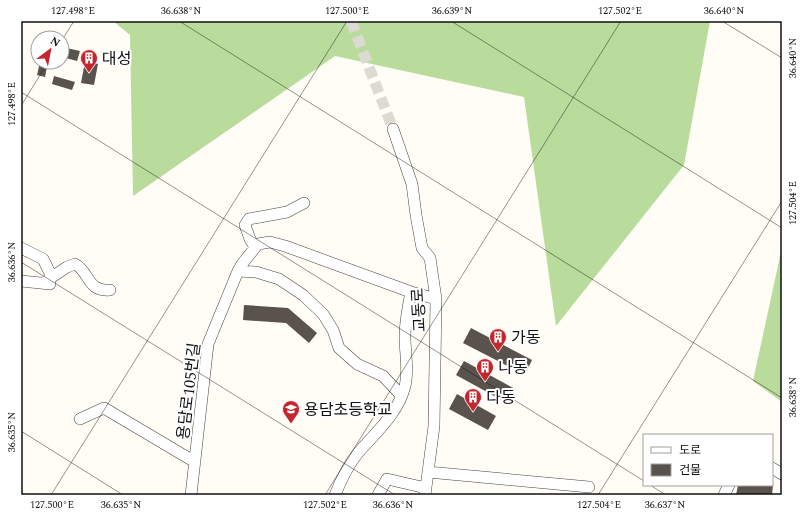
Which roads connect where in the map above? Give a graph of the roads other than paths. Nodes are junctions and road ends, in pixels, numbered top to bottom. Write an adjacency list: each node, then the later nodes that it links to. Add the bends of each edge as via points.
1 (393, 129): 10 (street, 교동로, via 412,184 422,248 430,258)
2 (304, 203): 3 (street, via 287,212 249,218 244,225)
3 (255, 247): 5 (street, 용담로105번길); 9 (street, via 270,242 285,246)
4 (21, 248): 7 (street, via 43,259)
5 (238, 271): 11 (street, via 256,272 279,279 303,295 323,314 333,330 339,348 357,364 383,376); 13 (street, 용담로105번길, via 208,344)
6 (21, 281): 7 (street)
7 (50, 281): 8 (street, via 75,264 80,266 90,284)
8 (110, 290)
9 (411, 292): 10 (street); 11 (street, via 406,318 405,386)
10 (436, 299): 15 (street, 교동로, via 434,426)
11 (401, 395): 21 (street, via 394,411 345,472)
12 (80, 419): 13 (street, via 104,408)
13 (195, 462): 20 (street, 용담로105번길)
14 (773, 469): 16 (street)
15 (428, 472): 18 (street); 19 (street, 교동로)
16 (782, 474)
17 (728, 486): 23 (street)
18 (589, 487)
19 (426, 491): 22 (street, via 387,479)
20 (191, 495)
21 (335, 495)
22 (378, 495)
23 (724, 495)

